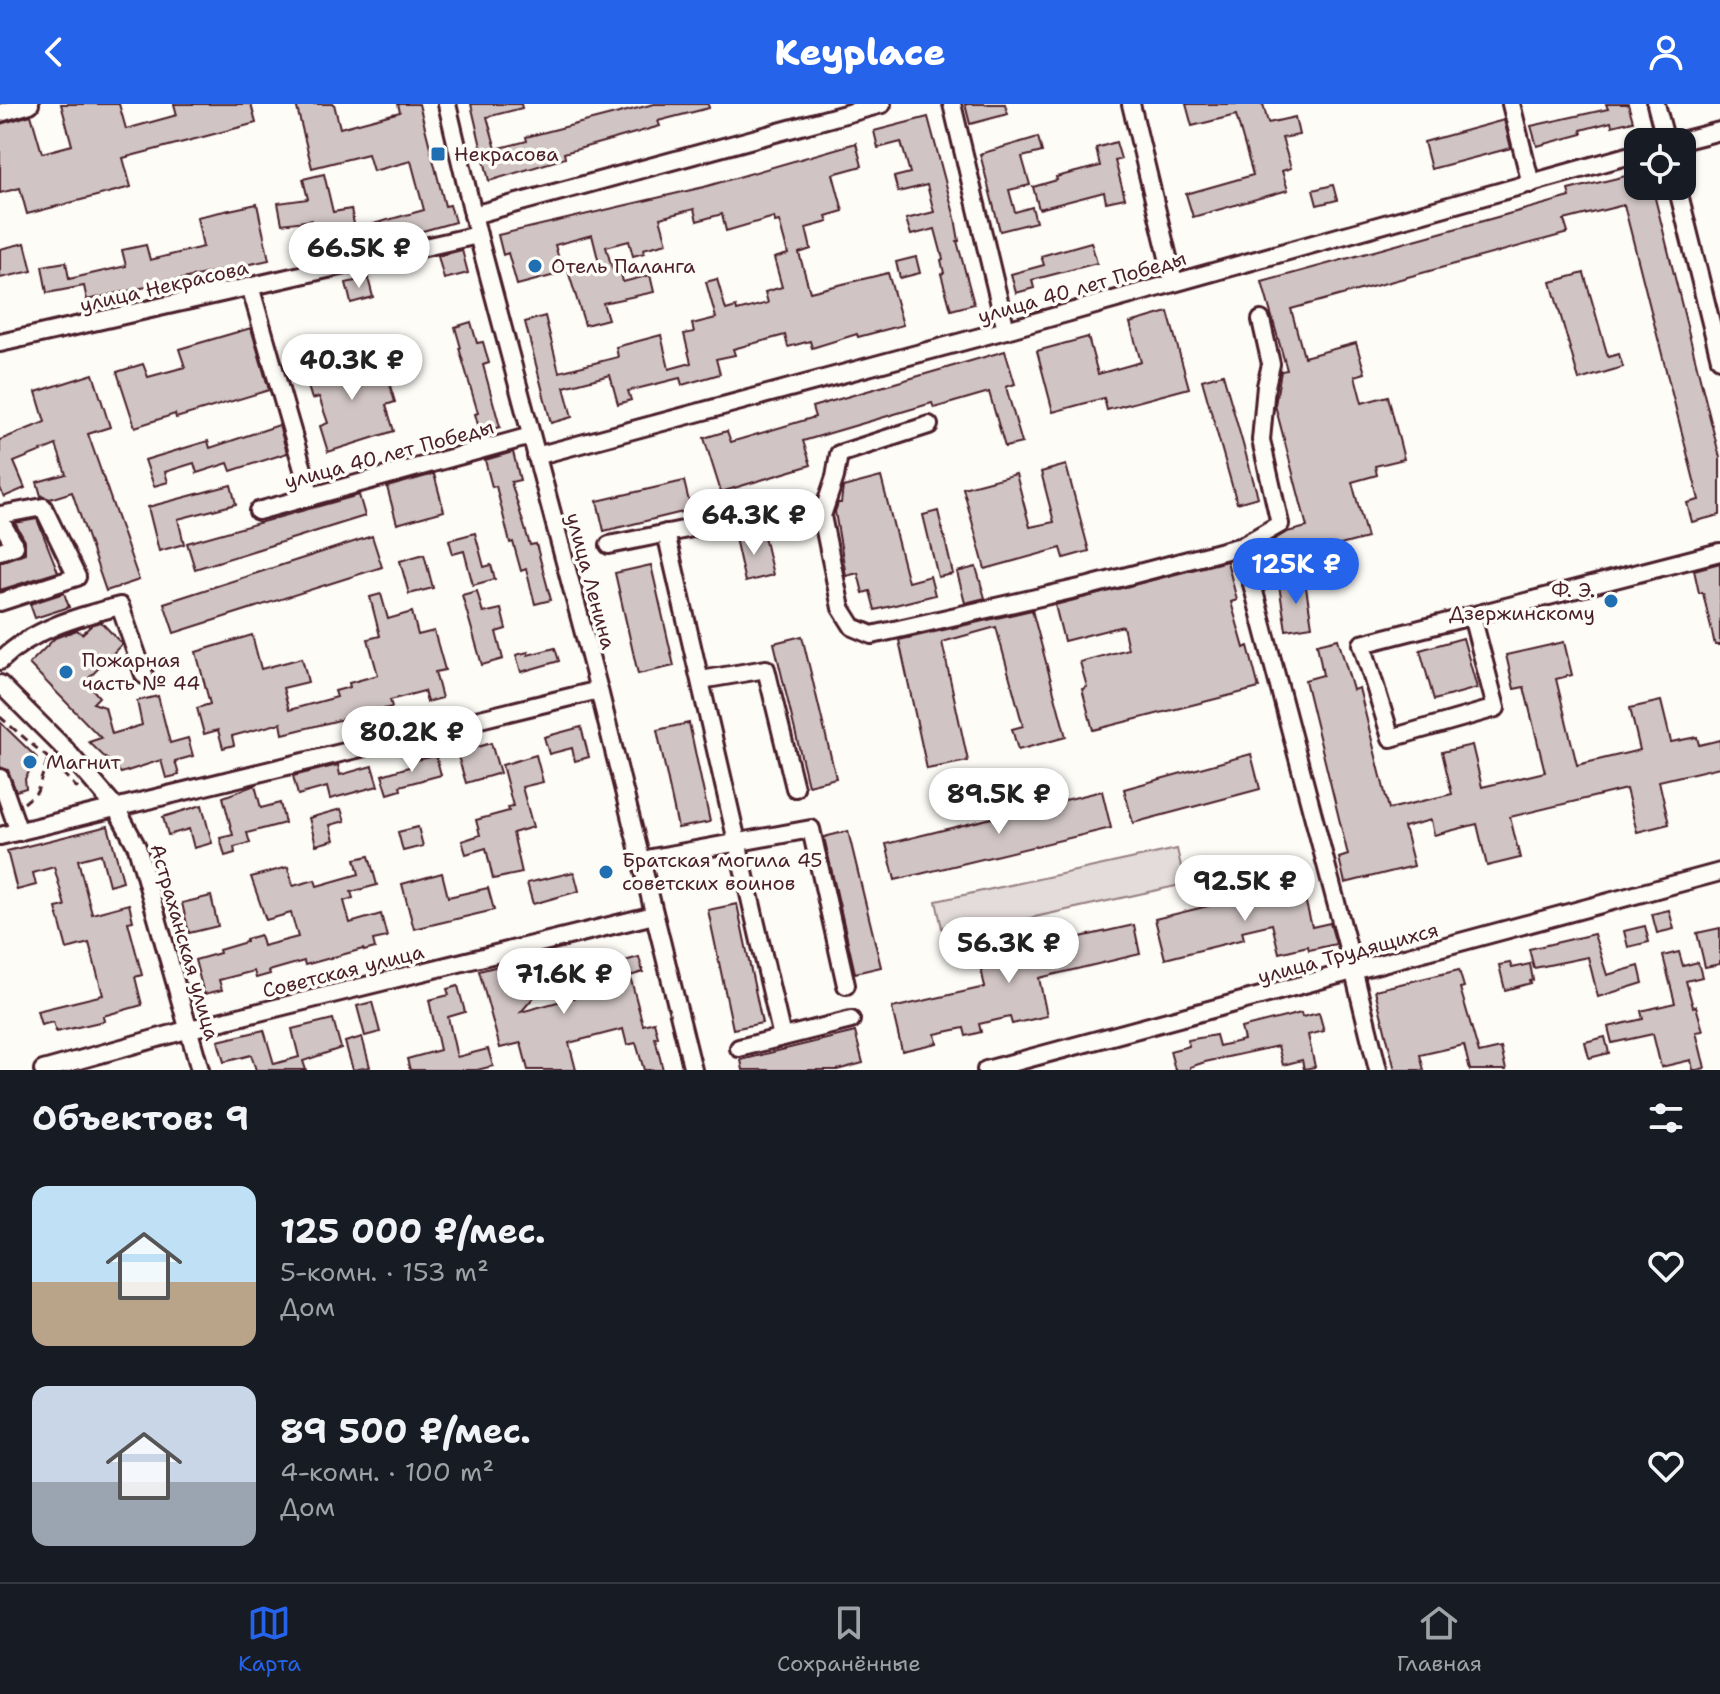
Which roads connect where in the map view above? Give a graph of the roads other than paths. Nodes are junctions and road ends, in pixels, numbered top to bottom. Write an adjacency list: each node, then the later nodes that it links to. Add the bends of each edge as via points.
1 (30, 104): 8 (street)
2 (447, 104): 15 (street, улица Ленина)
3 (882, 104): 15 (street)
4 (952, 104): 20 (street)
5 (1131, 104): 17 (street)
6 (1511, 104): 13 (street)
7 (1656, 104): 9 (street)
8 (0, 113)
9 (1662, 128)
10 (1720, 131): 11 (street)
11 (1696, 137)
12 (1624, 157): 13 (street, улица 40 лет Победы)
13 (1531, 184): 17 (street, улица 40 лет Победы)
14 (1680, 200): 22 (street)
15 (473, 215): 16 (street, улица Ленина)
16 (478, 235): 18 (street, улица Некрасова); 24 (street, улица Ленина)
17 (1174, 282): 20 (street, улица 40 лет Победы)
18 (250, 286): 21 (street, улица Некрасова); 26 (street)
19 (1261, 320): 32 (street, via 1271,364 1261,440 1280,524)
20 (1006, 330): 25 (street, улица 40 лет Победы)
21 (0, 343)
22 (1720, 359)
23 (929, 425): 32 (street, via 839,454 822,516 841,608 853,627 872,635)
24 (531, 436): 25 (street, улица Ленина); 26 (street, улица 40 лет Победы)
25 (536, 456): 41 (street, улица Ленина)
26 (311, 497): 27 (street, улица 40 лет Победы)
27 (258, 511)
28 (0, 518): 33 (street, via 15,546); 35 (street, via 43,507 77,577)
29 (712, 524): 30 (street)
30 (666, 533): 31 (street); 39 (street)
31 (609, 545)
32 (1242, 546): 51 (street)
33 (0, 551)
34 (1720, 552): 36 (street)
35 (0, 602)
36 (1472, 616): 36 (street, via 1362,644 1391,738 1496,708)
37 (0, 661): 38 (street, via 16,646 66,620 120,606)
38 (144, 675)
39 (701, 680): 43 (street, via 766,669); 47 (street)
40 (0, 684): 44 (street, Астраханская улица)
41 (599, 690): 44 (street); 48 (street, улица Ленина)
42 (0, 778): 45 (street)
43 (795, 788)
44 (116, 808): 45 (street); 54 (street, Астраханская улица, via 137,847)
45 (19, 832): 46 (street)
46 (0, 836)
47 (737, 843): 48 (street); 52 (street, via 811,829); 55 (street)
48 (641, 860): 50 (street, улица Ленина)
49 (1720, 872): 51 (street, улица Трудящихся)
50 (654, 915): 54 (street, Советская улица); 59 (street, улица Ленина)
51 (1353, 973): 60 (street, улица Трудящихся); 61 (street)
52 (846, 985)
53 (851, 1020): 55 (street)
54 (190, 1029): 57 (street, Советская улица); 58 (street, Астраханская улица)
55 (782, 1037): 56 (street)
56 (739, 1048)
57 (43, 1070)
58 (200, 1070)
59 (693, 1070)
60 (986, 1070)
61 (1378, 1070)

